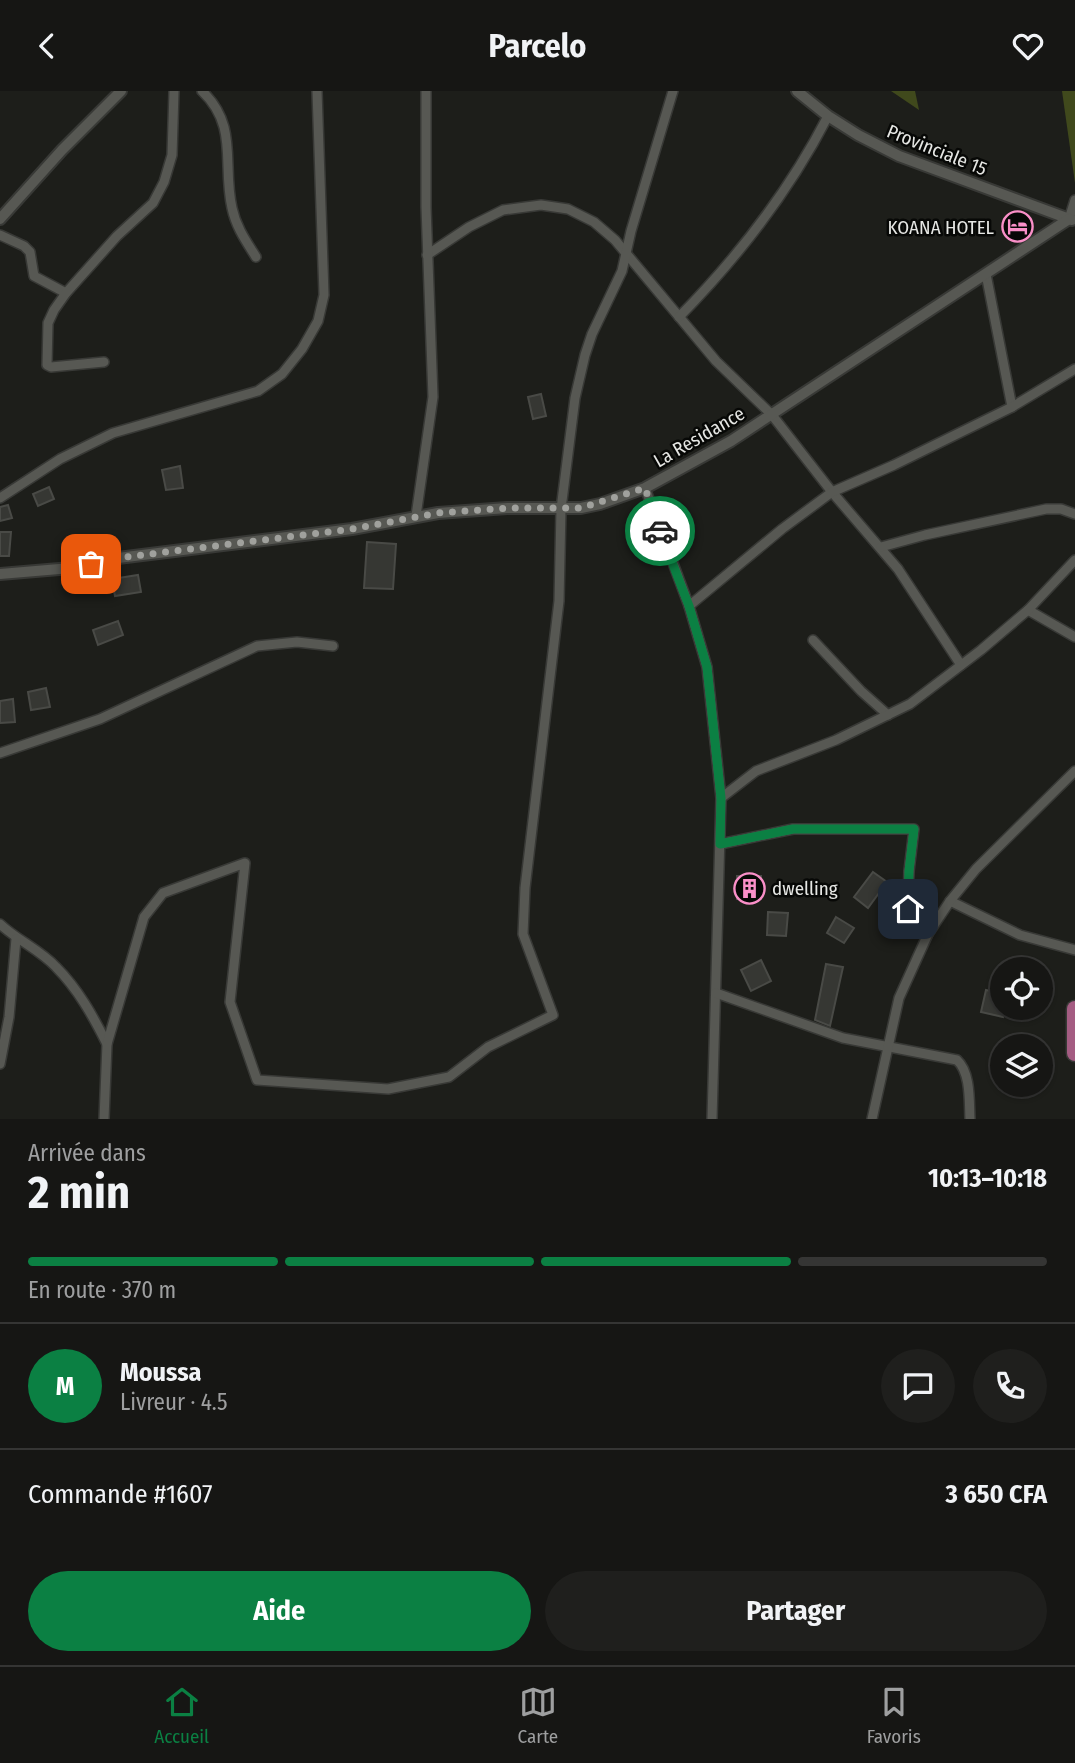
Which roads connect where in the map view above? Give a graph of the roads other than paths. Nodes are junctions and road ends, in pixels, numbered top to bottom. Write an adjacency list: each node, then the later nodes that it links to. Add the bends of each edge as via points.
1 (121, 91): 10 (street)
2 (174, 91): 17 (street, via 172,155 153,203)
3 (202, 91): 15 (street, via 224,121 231,207 239,231)
4 (317, 91): 25 (street, via 324,295 318,321 302,349 282,374 258,391 113,433)
5 (426, 91): 14 (street)
6 (673, 91): 13 (street)
7 (797, 91): 8 (street, Provinciale 15)
8 (828, 116): 11 (street, Provinciale 15, via 900,156); 18 (street, via 775,204)
9 (1075, 200): 11 (street)
10 (0, 219)
11 (1072, 220): 16 (street, La Residance)
12 (0, 235): 17 (street, via 30,252 34,276)
13 (626, 254): 14 (street, via 594,222 568,209 541,205 503,211); 18 (street); 26 (street, via 585,355)
14 (427, 255): 28 (street, via 433,397)
15 (256, 257)
16 (986, 274): 21 (street); 22 (street, La Residance)
17 (66, 293): 19 (street, via 48,323 47,365)
18 (679, 317): 22 (street)
19 (104, 362)
20 (1075, 369): 21 (street)
21 (1012, 407): 24 (street)
22 (772, 415): 23 (street, La Residance); 24 (street)
23 (645, 488): 26 (street, La Residance, via 600,504); 32 (street)
24 (832, 492): 29 (street); 32 (street)
25 (0, 498)
26 (561, 509): 28 (street, La Residance, via 508,508); 50 (street, via 559,601 524,888 523,934 553,1015 488,1047 449,1077 388,1089 257,1080 230,1002 245,863 163,893 144,917)
27 (1075, 514): 29 (street, via 1046,509)
28 (416, 516): 31 (street, La Residance, via 46,572)
29 (881, 547): 37 (street)
30 (1075, 560): 33 (street)
31 (0, 574)
32 (689, 606): 41 (street, via 707,667)
33 (1028, 610): 34 (street); 37 (street)
34 (1075, 637)
35 (813, 640): 38 (street)
36 (333, 646): 39 (street, via 297,642 257,646 100,719)
37 (961, 665): 38 (street)
38 (888, 715): 41 (street, via 755,771)
39 (0, 753)
40 (1075, 771): 43 (street, via 975,869)
41 (721, 798): 42 (street)
42 (720, 844): 45 (street, via 793,829 914,829 907,928); 48 (street)
43 (950, 901): 45 (street); 47 (street, via 1020,935)
44 (0, 924): 46 (street)
45 (928, 934): 51 (street, via 902,990)
46 (16, 939): 50 (street, via 55,965 89,1009); 53 (street)
47 (1075, 950)
48 (716, 993): 51 (street, via 835,1035); 55 (street)
49 (1075, 1009): 52 (highway)
50 (107, 1044): 54 (street)
51 (888, 1047): 56 (street); 57 (street, via 963,1065)
52 (1075, 1053)
53 (0, 1064)
54 (104, 1119)
55 (712, 1119)
56 (872, 1119)
57 (970, 1119)

